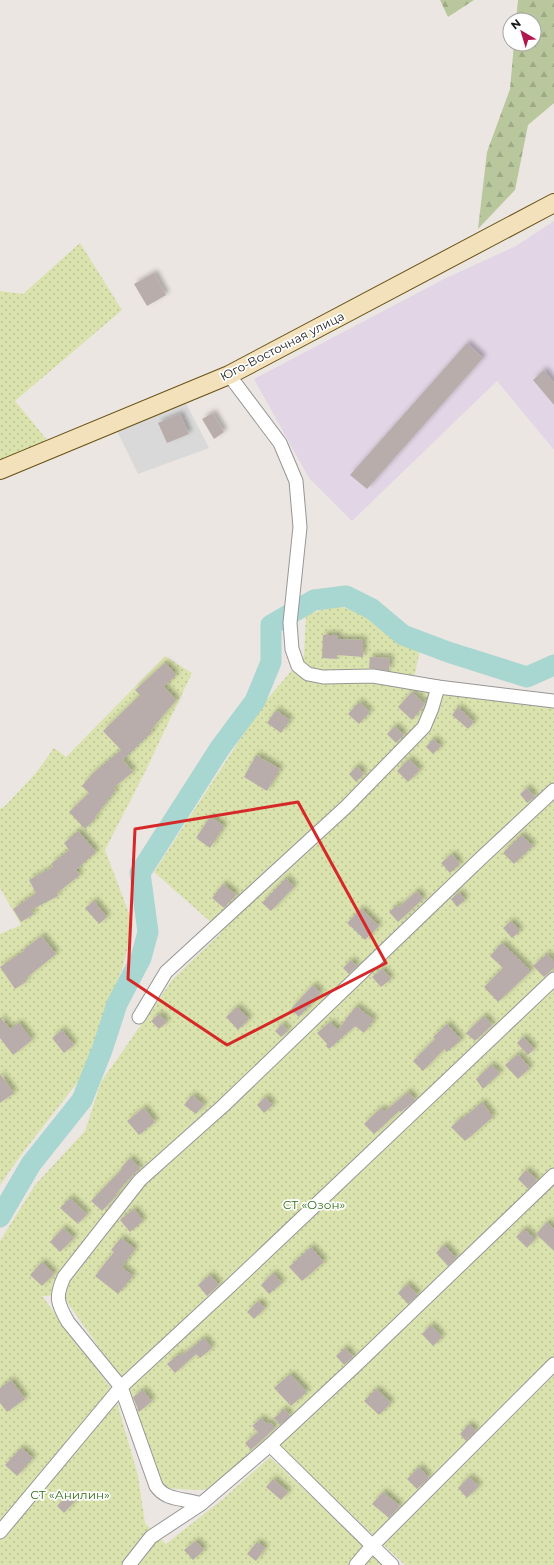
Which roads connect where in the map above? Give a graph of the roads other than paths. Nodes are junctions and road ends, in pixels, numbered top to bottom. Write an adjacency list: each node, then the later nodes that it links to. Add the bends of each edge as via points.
1 (554, 203): 2 (street, Юго-Восточная улица)
2 (229, 375): 3 (street, Юго-Восточная улица); 4 (street, via 280,443 296,481 300,527 290,623 292,649 298,666 308,674 323,677 373,676)
3 (0, 470)
4 (438, 687): 5 (street); 8 (street, via 424,727 347,806 166,972)
5 (554, 701)
6 (554, 790): 11 (street, via 223,1106 140,1180 64,1277 58,1291 61,1311)
7 (554, 980): 11 (street)
8 (139, 1017)
9 (554, 1175): 12 (street)
10 (554, 1364): 15 (street)
11 (121, 1387): 13 (street, via 156,1486 168,1497); 14 (street)
12 (270, 1445): 13 (street); 15 (street)
13 (201, 1504): 16 (street, via 151,1537)
14 (0, 1532)
15 (372, 1546): 17 (street); 18 (street)
16 (129, 1565)
17 (356, 1565)
18 (392, 1565)

